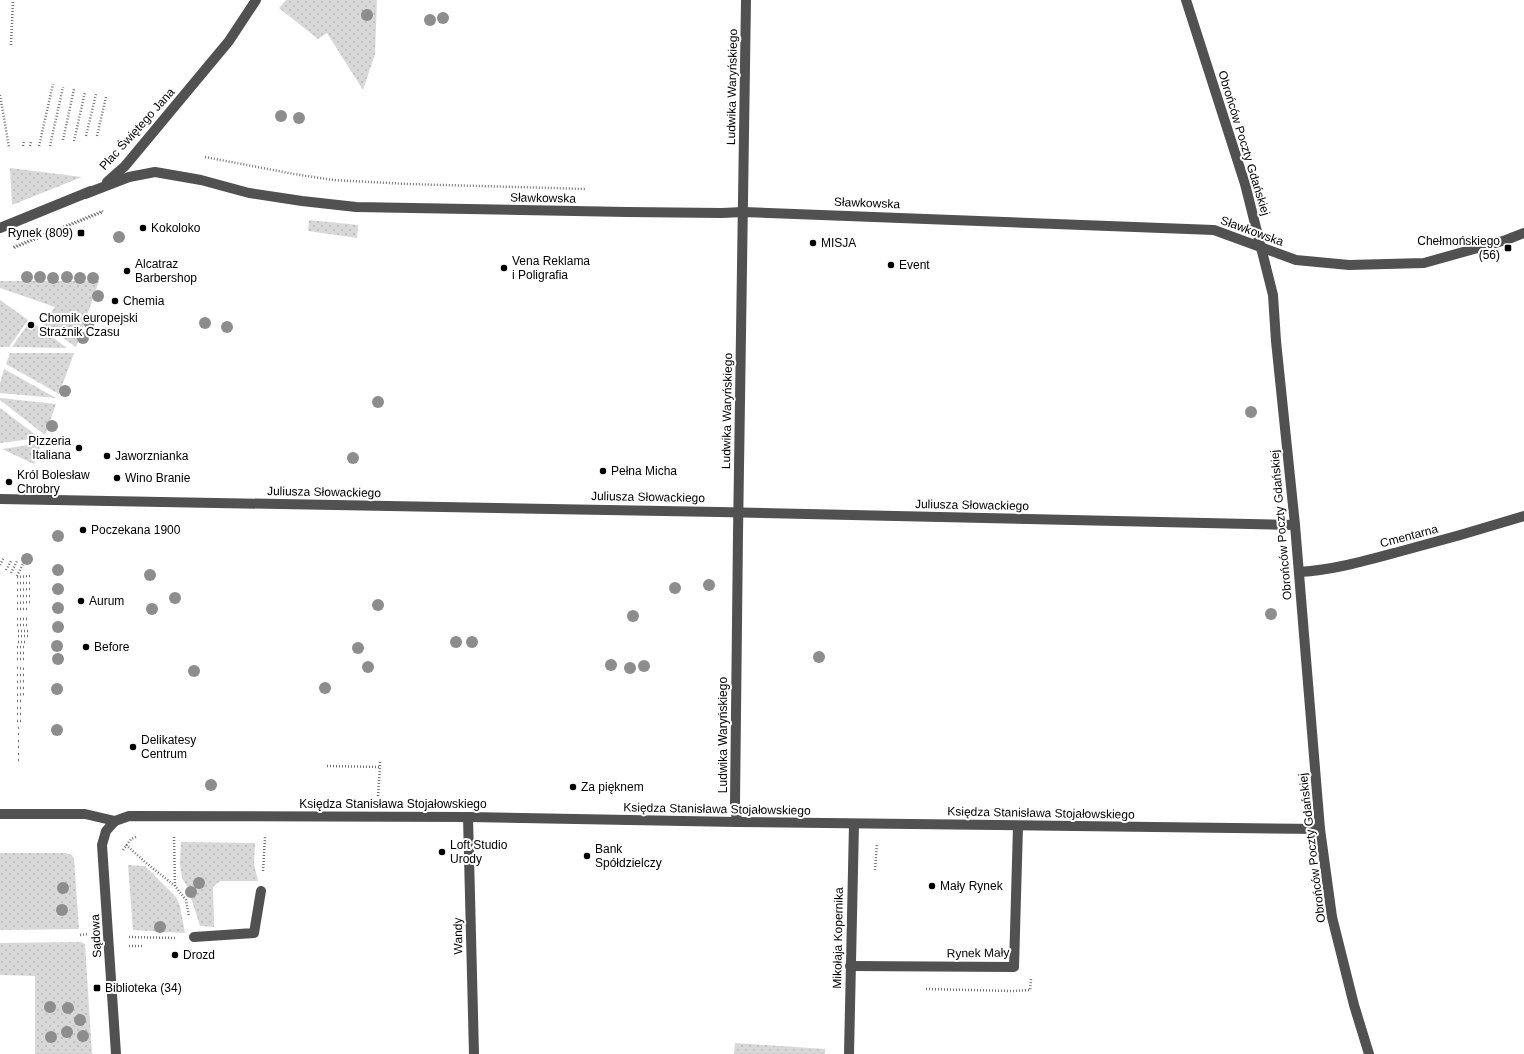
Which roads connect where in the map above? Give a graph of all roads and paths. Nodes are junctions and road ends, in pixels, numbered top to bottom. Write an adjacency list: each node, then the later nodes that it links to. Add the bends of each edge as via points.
1 (13, 0): 5 (path)
2 (256, 0): 26 (street, Plac Świętego Jana, via 229,41 125,166 104,184)
3 (746, 0): 28 (street, Ludwika Waryńskiego)
4 (1186, 0): 31 (street, Obrońców Poczty Gdańskiej, via 1245,184)
5 (11, 45)
6 (53, 84): 21 (path)
7 (63, 87): 22 (path)
8 (74, 89): 16 (path)
9 (85, 92): 17 (path)
10 (96, 94): 13 (path)
11 (0, 95): 23 (path)
12 (106, 97): 14 (path)
13 (86, 136)
14 (97, 136)
15 (24, 140): 19 (path)
16 (63, 140)
17 (74, 141)
18 (31, 142): 20 (path)
19 (23, 146)
20 (30, 146)
21 (39, 146)
22 (50, 146)
23 (9, 147)
24 (205, 157): 25 (path, via 333,180)
25 (593, 189)
26 (85, 194): 28 (street, Sławkowska, via 126,178 164,173 249,193 356,207); 29 (street, Plac Świętego Jana)
27 (102, 211): 27 (path, via 103,212 13,247)
28 (744, 212): 31 (street, Sławkowska, via 1214,230); 33 (street, Ludwika Waryńskiego)
29 (0, 228)
30 (1524, 233): 31 (street, Sławkowska, via 1424,263 1349,265 1304,261)
31 (1261, 248): 35 (street, Obrońców Poczty Gdańskiej, via 1272,295)
32 (0, 499): 33 (street, Juliusza Słowackiego)
33 (738, 512): 35 (street, Juliusza Słowackiego); 98 (street, Ludwika Waryńskiego, via 735,803)
34 (1524, 516): 42 (street, Cmentarna, via 1342,567)
35 (1295, 525): 42 (street, Obrońców Poczty Gdańskiej)
36 (4, 557): 40 (path)
37 (11, 561): 41 (path)
38 (17, 561): 43 (path)
39 (23, 564): 44 (path, via 17,576)
40 (0, 565)
41 (6, 570)
42 (1299, 572): 101 (street, Obrońców Poczty Gdańskiej)
43 (11, 573)
44 (30, 576)
45 (17, 583): 46 (path)
46 (31, 583)
47 (30, 589): 48 (path)
48 (17, 590)
49 (17, 596): 50 (path)
50 (30, 596)
51 (30, 602): 52 (path)
52 (17, 603)
53 (17, 609): 54 (path)
54 (28, 609)
55 (17, 619): 56 (path)
56 (28, 619)
57 (17, 625): 58 (path)
58 (28, 625)
59 (28, 630): 60 (path)
60 (18, 631)
61 (18, 636): 62 (path)
62 (28, 636)
63 (18, 642): 64 (path)
64 (26, 642)
65 (17, 647): 66 (path)
66 (26, 647)
67 (17, 653): 68 (path)
68 (26, 653)
69 (26, 658): 70 (path)
70 (17, 659)
71 (17, 668): 72 (path)
72 (26, 668)
73 (17, 675): 74 (path)
74 (24, 675)
75 (24, 681): 76 (path)
76 (17, 682)
77 (17, 688): 78 (path)
78 (24, 688)
79 (24, 694): 80 (path)
80 (17, 695)
81 (17, 701): 82 (path)
82 (22, 701)
83 (17, 708): 84 (path)
84 (22, 708)
85 (17, 714): 86 (path)
86 (22, 714)
87 (17, 721): 88 (path)
88 (22, 721)
89 (22, 727): 90 (path)
90 (18, 728)
91 (380, 762): 93 (path)
92 (327, 766): 93 (path)
93 (380, 767): 94 (path)
94 (378, 799)
95 (0, 814): 97 (street, via 85,814)
96 (468, 817): 97 (street, Księdza Stanisława Stojałowskiego, via 129,816); 98 (street, Księdza Stanisława Stojałowskiego); 119 (street, Wandy)
97 (115, 821): 118 (street, Sądowa, via 106,831 102,845)
98 (737, 822): 99 (street, Księdza Stanisława Stojałowskiego)
99 (854, 824): 100 (street, Księdza Stanisława Stojałowskiego); 115 (street, Mikołaja Kopernika)
100 (1018, 826): 101 (street, Księdza Stanisława Stojałowskiego); 115 (street, Rynek Mały, via 1014,968)
101 (1320, 829): 121 (street, Obrońców Poczty Gdańskiej, via 1332,918)
102 (167, 836): 103 (path)
103 (174, 836): 104 (path); 109 (path)
104 (181, 836)
105 (138, 837): 107 (path)
106 (258, 837): 110 (path, via 265,837)
107 (126, 844): 108 (path); 109 (path)
108 (123, 852)
109 (176, 886): 113 (path, via 186,900)
110 (261, 891): 113 (street, via 254,933)
111 (87, 934): 112 (path)
112 (80, 935)
113 (194, 938): 114 (path, via 126,937 126,946)
114 (144, 946)
115 (850, 966): 120 (street, Mikołaja Kopernika)
116 (918, 989): 117 (path)
117 (1030, 990)
118 (116, 1054)
119 (474, 1054)
120 (848, 1054)
121 (1369, 1054)

